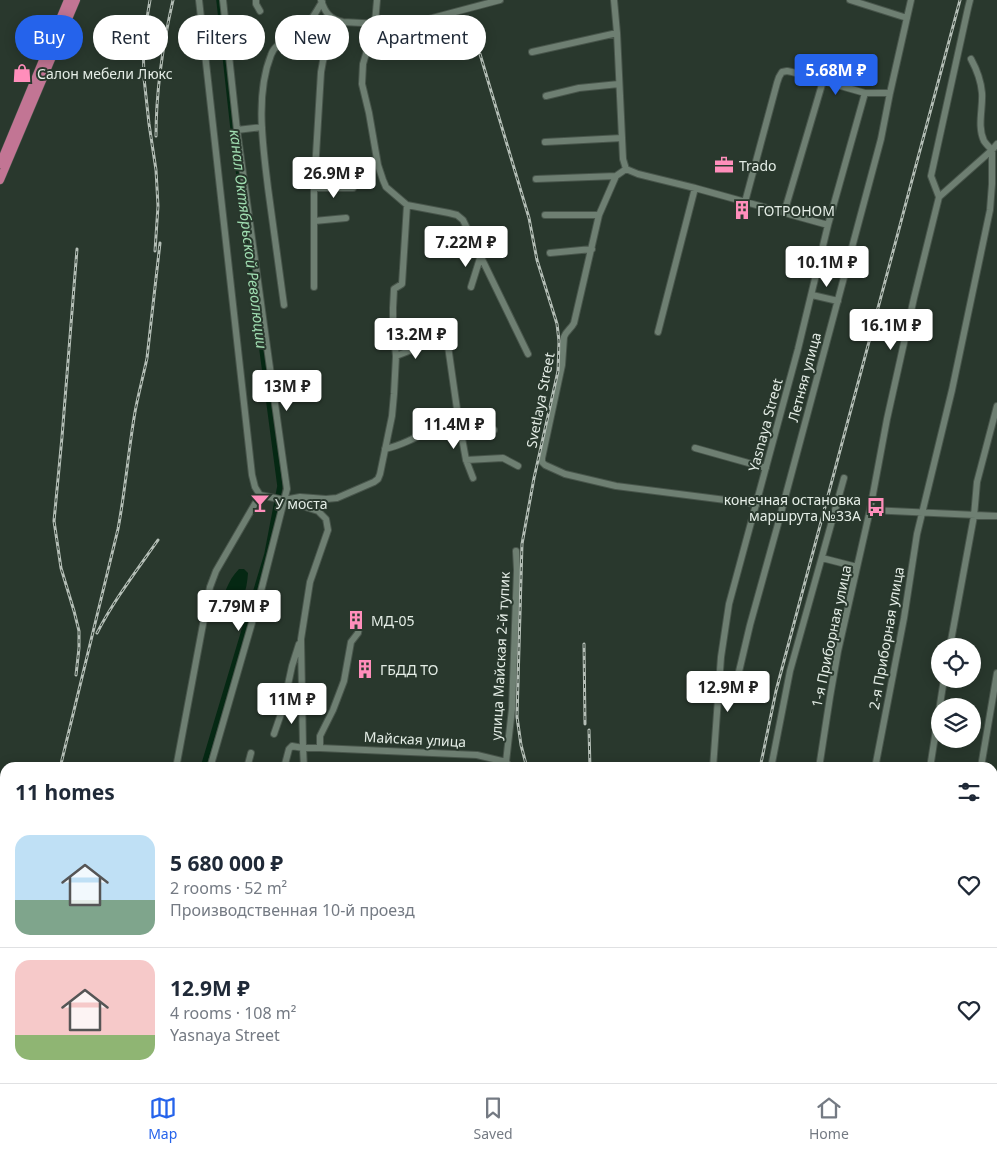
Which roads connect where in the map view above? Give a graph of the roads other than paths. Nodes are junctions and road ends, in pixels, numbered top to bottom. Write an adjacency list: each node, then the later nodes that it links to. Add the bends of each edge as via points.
1 (68, 0): 34 (main road)
2 (76, 0): 38 (main road)
3 (199, 0): 77 (street, via 252,475)
4 (223, 0): 29 (street)
5 (256, 0): 13 (street)
6 (377, 0): 15 (street)
7 (500, 0): 16 (street)
8 (614, 0): 18 (street)
9 (850, 0): 17 (street)
10 (911, 0): 17 (street, Летняя улица)
11 (970, 0): 42 (street, via 931,176)
12 (322, 1): 14 (street); 28 (street, via 304,29 277,45 271,54 263,86)
13 (260, 11)
14 (328, 15)
15 (376, 15)
16 (444, 15)
17 (907, 18): 26 (street, Летняя улица)
18 (617, 33): 19 (street); 24 (street)
19 (532, 52)
20 (971, 59): 33 (street, via 982,94 984,142)
21 (323, 60): 39 (street)
22 (364, 60): 44 (street, via 362,84 378,165 386,187)
23 (823, 81): 25 (street); 43 (street, via 782,72); 45 (street)
24 (619, 84): 27 (street); 30 (street)
25 (864, 93): 26 (street); 50 (street, Yasnaya Street)
26 (890, 94): 59 (street, Летняя улица)
27 (546, 96)
28 (262, 128): 29 (street); 60 (street)
29 (237, 130): 78 (street, via 288,489)
30 (622, 138): 31 (street); 35 (street)
31 (545, 142)
32 (997, 144): 33 (street)
33 (992, 150): 42 (street); 81 (street, 2-я Приборная улица, via 990,210)
34 (0, 164)
35 (626, 169): 36 (street); 41 (street)
36 (616, 176): 37 (street); 47 (street, Svetlaya Street)
37 (536, 179)
38 (0, 180)
39 (314, 188): 40 (street); 49 (street)
40 (353, 188)
41 (695, 188): 43 (street); 61 (street)
42 (939, 197): 80 (street, 1-я Приборная улица, via 887,419)
43 (745, 202): 45 (street)
44 (407, 205): 51 (street, via 457,215); 65 (street, via 402,284 394,289 392,308)
45 (784, 213): 50 (street)
46 (545, 215): 47 (street)
47 (600, 216): 52 (street, Svetlaya Street)
48 (346, 218): 49 (street)
49 (314, 221): 56 (street)
50 (828, 225): 58 (street, Yasnaya Street)
51 (468, 229): 53 (street, via 455,239); 55 (street)
52 (592, 249): 54 (street); 79 (street, Svetlaya Street, via 574,323 564,337 562,365 542,462 565,474 616,486)
53 (448, 250)
54 (550, 253)
55 (481, 255): 57 (street); 64 (street)
56 (314, 287)
57 (471, 287)
58 (812, 295): 59 (street); 74 (street, Yasnaya Street)
59 (838, 301): 91 (street, Летняя улица, via 737,680 735,685)
60 (284, 305)
61 (658, 332)
62 (447, 338): 67 (street)
63 (429, 343): 65 (street)
64 (528, 354)
65 (396, 356): 71 (street, via 392,416)
66 (997, 406): 82 (street, via 977,482)
67 (458, 416): 68 (street); 71 (street)
68 (461, 430): 69 (street); 72 (street)
69 (494, 430)
70 (695, 448): 74 (street)
71 (385, 449): 78 (street, via 380,474 374,482 337,498)
72 (466, 460): 73 (street, via 503,458); 75 (street)
73 (518, 466)
74 (766, 468): 79 (street, Yasnaya Street)
75 (472, 478)
76 (844, 478): 85 (street)
77 (260, 495): 78 (street); 97 (street, via 216,571 210,588)
78 (284, 500): 89 (street, via 318,511 326,519 328,530 310,582); 98 (street)
79 (756, 504): 91 (street, Yasnaya Street, via 729,604)
80 (870, 510): 81 (street); 86 (street, 1-я Приборная улица)
81 (922, 514): 82 (street); 106 (street, 2-я Приборная улица)
82 (974, 516): 83 (street); 88 (street)
83 (997, 516)
84 (516, 551): 102 (street, улица Майская 2-й тупик, via 512,709)
85 (822, 558): 86 (street); 104 (street, via 790,671)
86 (857, 567): 105 (street, 1-я Приборная улица, via 836,660)
87 (359, 627): 95 (street, via 351,642 344,681 320,736)
88 (951, 638)
89 (301, 640): 93 (street); 94 (street)
90 (997, 673): 108 (street)
91 (719, 685): 103 (street, Yasnaya Street)
92 (943, 688): 107 (street)
93 (274, 734)
94 (302, 748): 95 (street, Майская улица); 100 (street, via 292,746); 101 (street)
95 (320, 748): 102 (street, Майская улица, via 477,755)
96 (251, 752): 99 (street)
97 (177, 762)
98 (212, 762)
99 (248, 762)
100 (286, 762)
101 (303, 762)
102 (506, 762)
103 (713, 762)
104 (772, 762)
105 (820, 762)
106 (876, 762)
107 (931, 762)
108 (982, 762)

